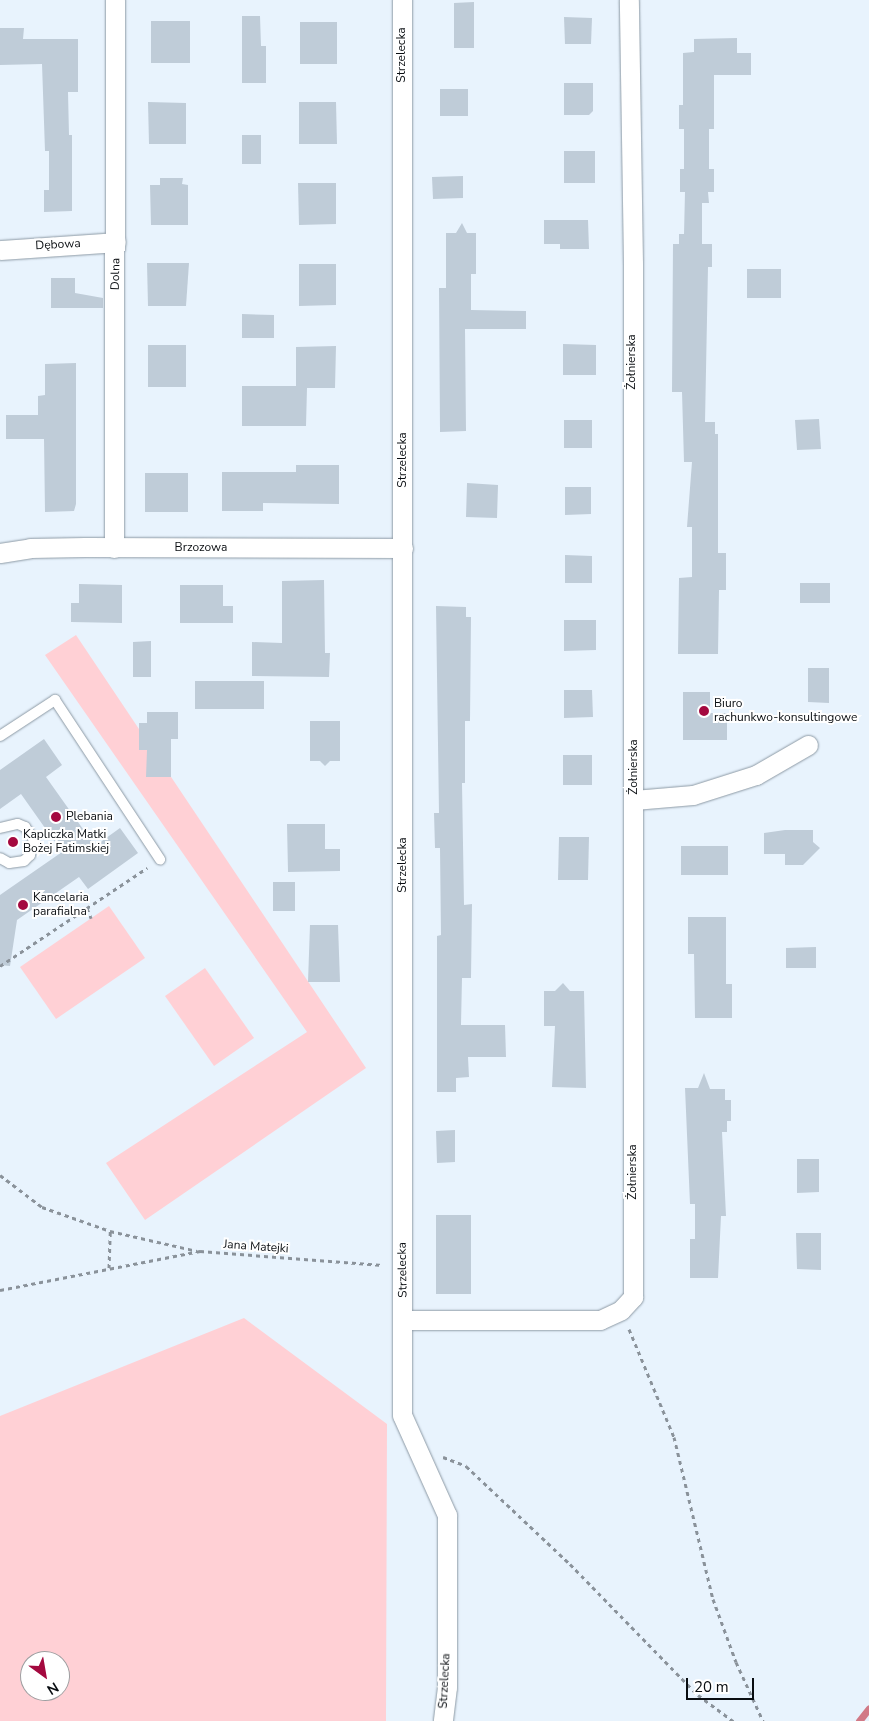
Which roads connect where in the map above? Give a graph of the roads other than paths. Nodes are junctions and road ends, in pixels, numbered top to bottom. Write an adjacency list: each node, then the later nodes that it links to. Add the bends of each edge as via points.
1 (115, 0): 4 (street, Dolna)
2 (402, 0): 7 (street, Strzelecka)
3 (629, 0): 11 (street, Żołnierska)
4 (116, 242): 5 (street, Dębowa); 6 (street, Dolna)
5 (0, 250)
6 (114, 548): 7 (street, Brzozowa); 8 (street, Brzozowa, via 30,548)
7 (403, 548): 15 (street, Strzelecka)
8 (0, 553)
9 (0, 736): 14 (lane, via 55,700)
10 (808, 745): 11 (street, via 756,775 693,795)
11 (634, 800): 15 (street, Żołnierska, via 633,1297 621,1310 600,1320)
12 (0, 828): 13 (lane, via 18,824 25,827 34,840 30,855 24,861 9,863)
13 (0, 858)
14 (160, 859)
15 (404, 1320): 16 (street, Strzelecka, via 402,1415 446,1515 447,1687)
16 (443, 1721)

